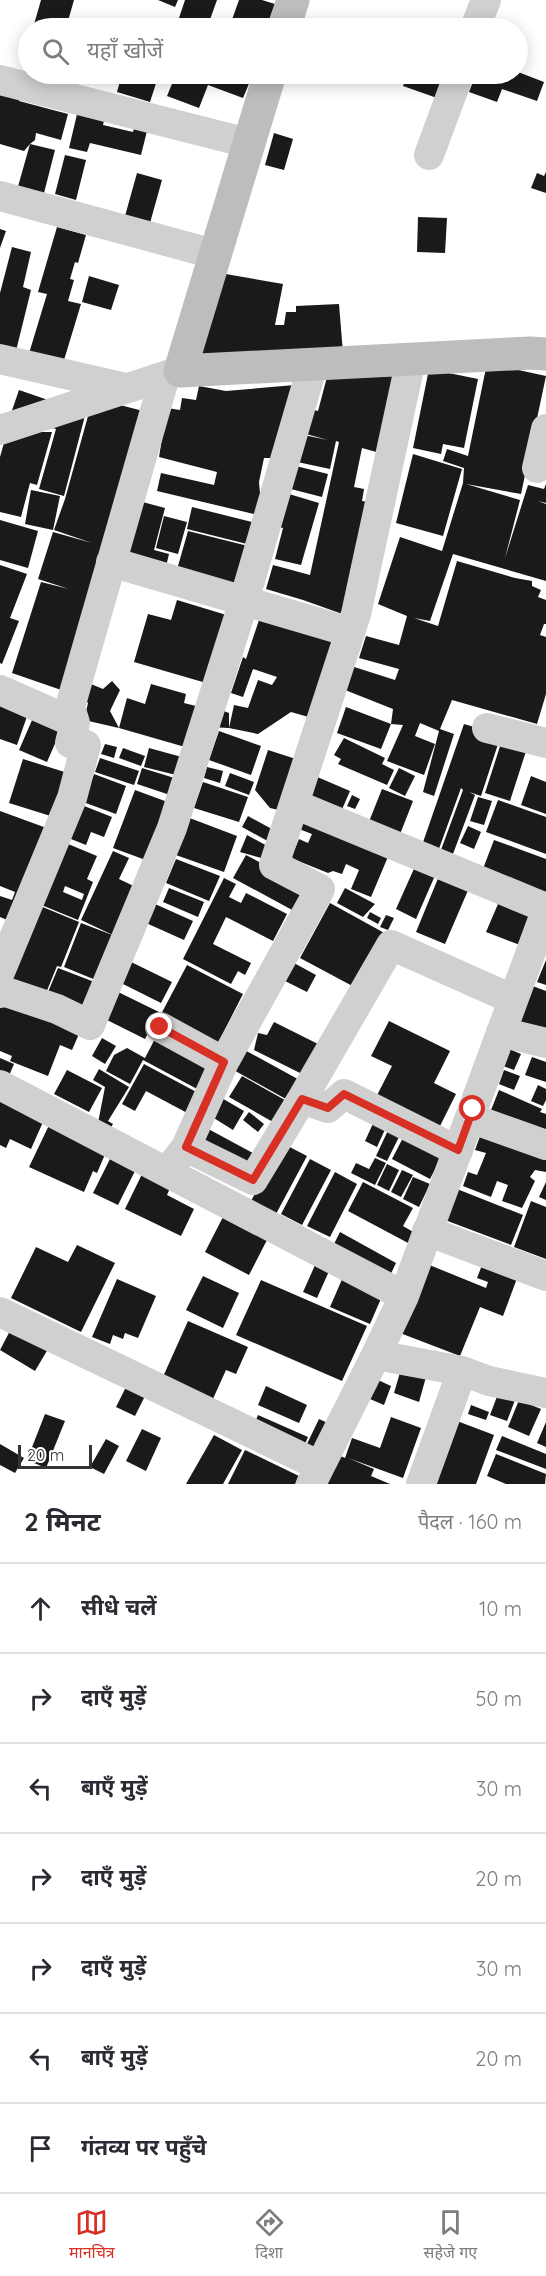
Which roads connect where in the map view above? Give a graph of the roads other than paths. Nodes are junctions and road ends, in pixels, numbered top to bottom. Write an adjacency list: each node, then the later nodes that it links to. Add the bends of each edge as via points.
1 (486, 0): 2 (street)
2 (479, 18)
3 (0, 80): 6 (street)
4 (267, 84): 6 (street)
5 (455, 84): 7 (street)
6 (248, 143): 9 (street)
7 (429, 156)
8 (0, 196): 9 (street)
9 (214, 254): 14 (street)
10 (546, 354): 12 (street)
11 (0, 359): 15 (street)
12 (411, 359): 13 (street); 21 (street)
13 (313, 364): 14 (street); 20 (street)
14 (172, 374): 15 (street); 19 (street)
15 (126, 388): 17 (street)
16 (546, 429): 18 (street)
17 (0, 430)
18 (537, 468)
19 (111, 562): 20 (street); 23 (street, via 70,707)
20 (244, 601): 21 (street); 29 (street, via 172,828 90,1025 57,1009)
21 (350, 632): 26 (street)
22 (0, 690): 23 (street)
23 (75, 723): 28 (street, via 70,743 86,745 72,798)
24 (487, 728): 25 (street)
25 (546, 743)
26 (294, 804): 27 (street); 34 (street, via 274,865 320,889)
27 (546, 909): 30 (street)
28 (0, 972)
29 (0, 993)
30 (513, 999): 32 (street); 36 (street, via 391,945)
31 (160, 1027): 34 (street)
32 (501, 1032): 33 (street); 37 (street)
33 (546, 1042)
34 (224, 1062): 39 (street)
35 (0, 1085): 41 (street)
36 (302, 1099): 39 (street, via 253,1180); 40 (street, via 328,1108 344,1094)
37 (470, 1118): 38 (street); 40 (street)
38 (546, 1145)
39 (186, 1147): 41 (street)
40 (458, 1150): 42 (street)
41 (167, 1172): 44 (street)
42 (428, 1232): 43 (street); 44 (street)
43 (546, 1276)
44 (404, 1296): 46 (street)
45 (0, 1312): 49 (street)
46 (376, 1356): 47 (street); 49 (street)
47 (462, 1371): 48 (street); 50 (street)
48 (546, 1393)
49 (315, 1475)
50 (421, 1484)

